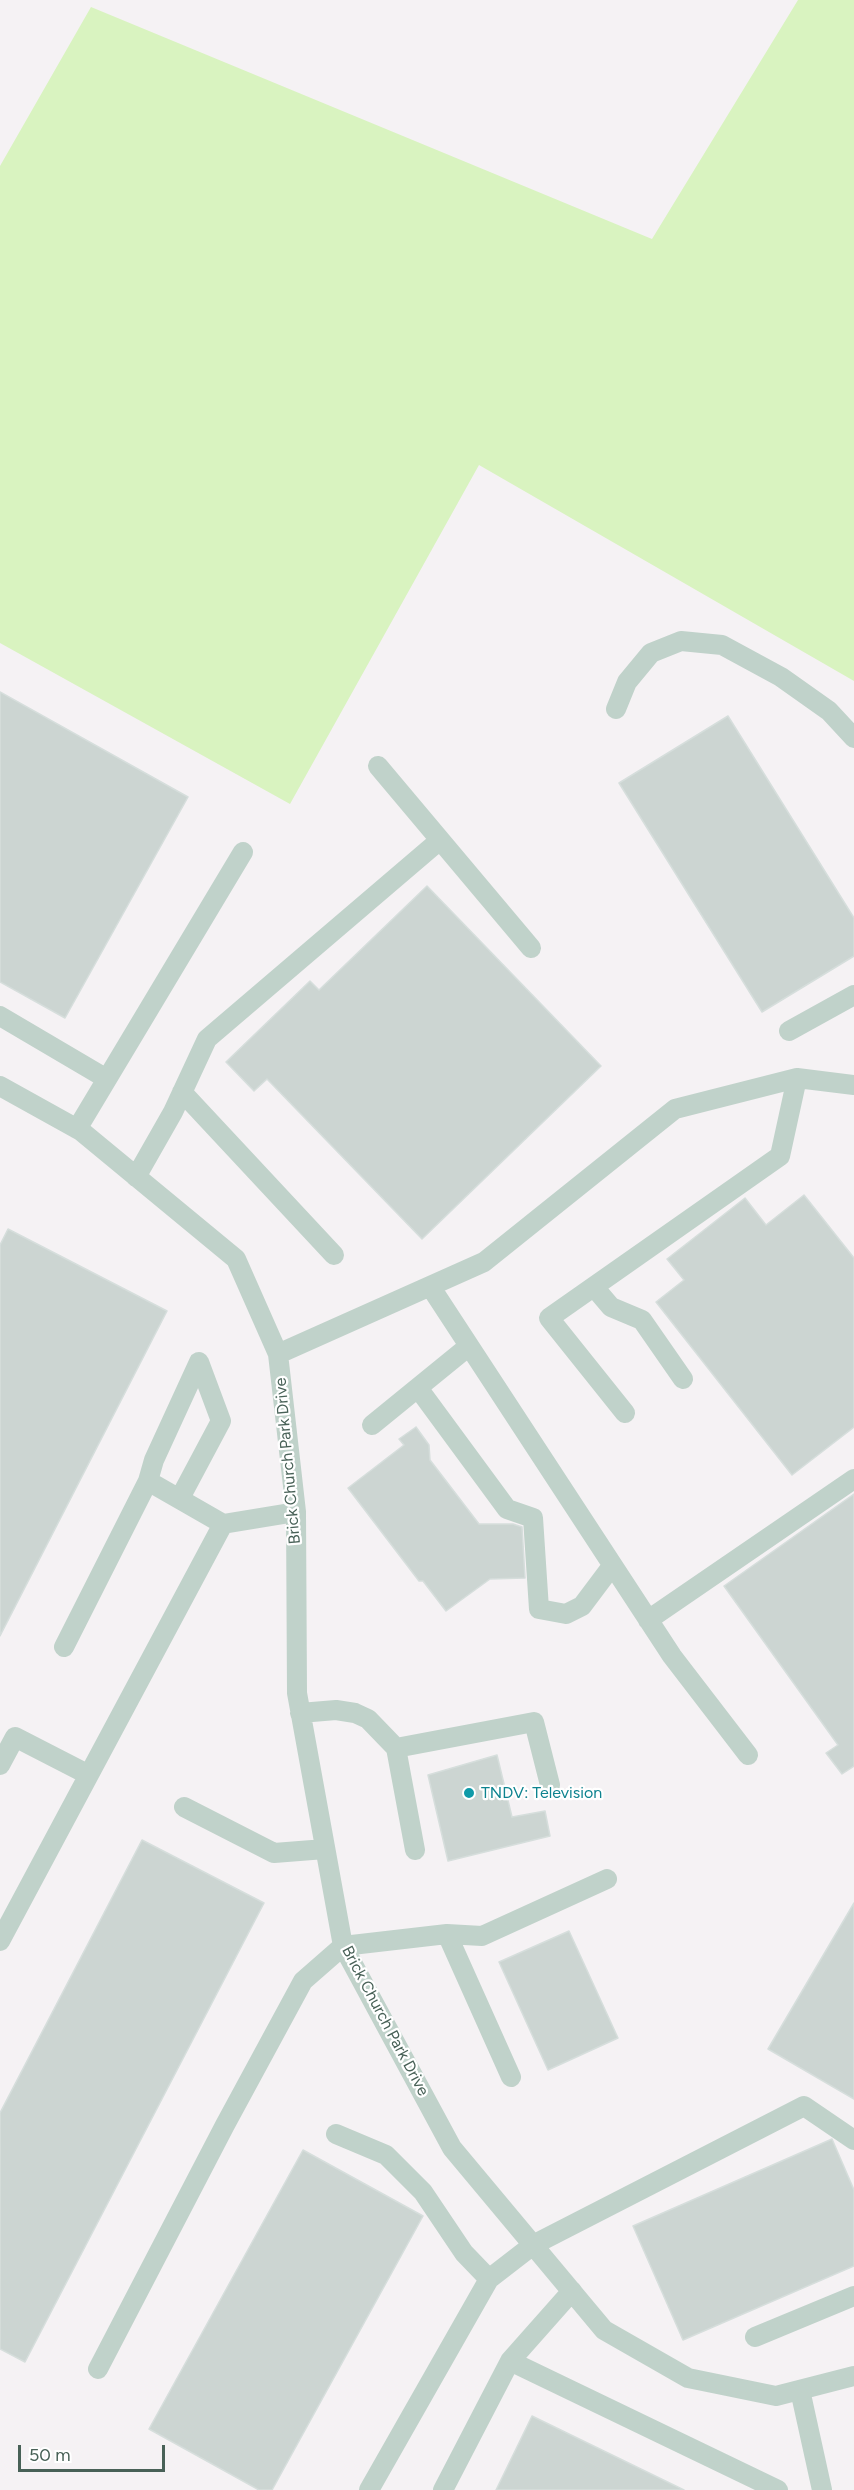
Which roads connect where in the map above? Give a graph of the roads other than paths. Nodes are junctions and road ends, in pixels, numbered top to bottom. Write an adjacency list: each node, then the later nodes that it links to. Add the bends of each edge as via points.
1 (616, 709): 2 (street, via 627,682 651,653 681,641 722,645 781,677 829,711)
2 (854, 738)
3 (378, 766): 4 (street)
4 (440, 840): 6 (street); 14 (street, via 207,1039)
5 (243, 852): 11 (street)
6 (531, 948)
7 (854, 995): 9 (street)
8 (0, 1016): 11 (street)
9 (789, 1031)
10 (797, 1078): 12 (street, Brick Church Park Drive); 18 (street, Brick Church Park Drive, via 675,1109 484,1262); 19 (street, via 780,1156)
11 (107, 1079): 15 (street)
12 (853, 1082)
13 (0, 1086): 15 (street, Brick Church Park Drive)
14 (182, 1092): 16 (street); 17 (street)
15 (77, 1129): 16 (street, Brick Church Park Drive)
16 (136, 1177): 21 (street, Brick Church Park Drive, via 236,1259)
17 (334, 1255)
18 (430, 1286): 20 (street); 21 (street, Brick Church Park Drive)
19 (594, 1287): 22 (street, via 611,1307 642,1320); 24 (street, via 549,1318)
20 (469, 1346): 23 (street); 31 (street)
21 (279, 1354): 29 (street, Brick Church Park Drive)
22 (683, 1379)
23 (417, 1388): 25 (street); 31 (street, via 507,1509 533,1518 539,1609 566,1614 582,1606)
24 (625, 1413)
25 (372, 1425)
26 (854, 1479): 32 (street)
27 (148, 1481): 28 (street); 28 (street, via 199,1362 221,1421); 33 (street)
28 (180, 1498): 30 (street)
29 (296, 1512): 30 (street); 34 (street, Brick Church Park Drive)
30 (223, 1524): 38 (street)
31 (612, 1566): 32 (street)
32 (648, 1620): 36 (street)
33 (64, 1647)
34 (300, 1713): 35 (street, via 355,1713 368,1719); 41 (street, Brick Church Park Drive)
35 (396, 1748): 39 (street, via 534,1722); 42 (street)
36 (748, 1755)
37 (0, 1765): 38 (street, via 15,1737)
38 (87, 1774): 45 (street)
39 (550, 1785)
40 (184, 1807): 41 (street, via 274,1853)
41 (325, 1849): 46 (street, Brick Church Park Drive)
42 (415, 1850)
43 (607, 1879): 44 (street, via 483,1936)
44 (447, 1934): 46 (street); 47 (street)
45 (0, 1941)
46 (343, 1946): 50 (street, Brick Church Park Drive, via 452,2148); 56 (street, via 303,1981)
47 (511, 2077)
48 (336, 2134): 51 (street, via 386,2155 423,2192 464,2253)
49 (854, 2140): 50 (street, via 804,2106)
50 (533, 2245): 51 (street); 52 (street, Brick Church Park Drive)
51 (489, 2279): 59 (street)
52 (572, 2292): 55 (street); 58 (street, Brick Church Park Drive, via 604,2330 688,2378 776,2396)
53 (854, 2296): 54 (street)
54 (755, 2337)
55 (510, 2361): 60 (street); 61 (street)
56 (98, 2369)
57 (854, 2376): 58 (street, Brick Church Park Drive)
58 (800, 2390): 62 (street)
59 (369, 2490)
60 (443, 2490)
61 (778, 2490)
62 (822, 2490)

